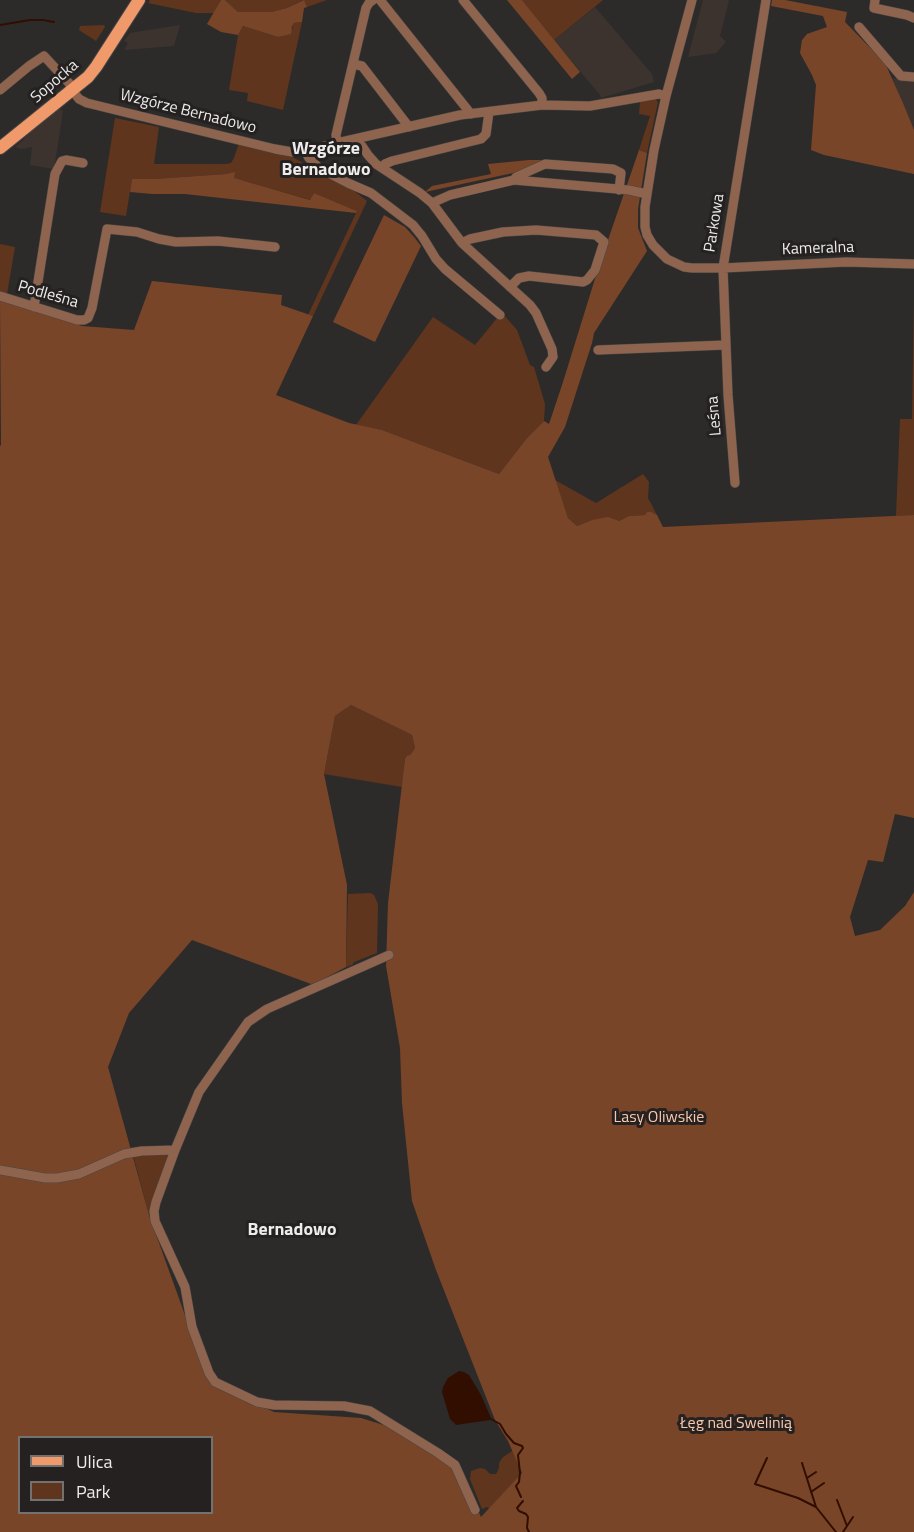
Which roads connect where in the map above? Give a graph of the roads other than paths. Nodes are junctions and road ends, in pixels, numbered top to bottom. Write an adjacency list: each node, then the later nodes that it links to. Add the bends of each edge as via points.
1 (138, 0): 13 (main road, Sopocka, via 96,67)
2 (373, 0): 10 (street, via 366,8)
3 (380, 0): 17 (street)
4 (464, 0): 15 (street, via 539,93)
5 (692, 0): 14 (street, Parkowa)
6 (766, 0): 31 (street, Parkowa)
7 (875, 0): 8 (street, via 874,8)
8 (914, 18)
9 (858, 27): 11 (street, via 901,76)
10 (353, 64): 18 (street, via 362,66); 19 (street)
11 (914, 77)
12 (0, 90): 13 (street, via 44,56)
13 (72, 90): 20 (main road, Sopocka); 21 (street, Wzgórze Bernadowo, via 87,103 274,149)
14 (666, 96): 15 (street, Wzgórze Bernadowo, via 590,106); 26 (street, Parkowa)
15 (542, 105): 16 (street, Wzgórze Bernadowo)
16 (489, 112): 17 (street, Wzgórze Bernadowo); 23 (street, via 483,138 393,161)
17 (471, 114): 18 (street, Wzgórze Bernadowo)
18 (409, 127): 19 (street, Wzgórze Bernadowo)
19 (337, 143): 21 (street, Wzgórze Bernadowo); 23 (street, Wzgórze Bernadowo, via 362,146)
20 (0, 148)
21 (305, 151): 35 (street, via 319,168 371,193 414,225 440,264)
22 (83, 163): 34 (street, via 63,160 55,174)
23 (382, 168): 27 (street, Wzgórze Bernadowo)
24 (514, 180): 25 (street); 25 (street, via 545,164 613,169 621,173); 27 (street)
25 (619, 190): 26 (street)
26 (647, 194): 31 (street, Parkowa, via 645,227 660,253 684,267)
27 (432, 203): 28 (street, Wzgórze Bernadowo)
28 (462, 243): 32 (street, Wzgórze Bernadowo); 32 (street, via 503,232 536,230 596,235 604,242 595,270 583,282 523,277)
29 (275, 247): 34 (street, Podleśna, via 219,241 176,242 107,229 88,318 77,320)
30 (914, 264): 31 (street, Kameralna, via 846,262)
31 (723, 268): 36 (street, Leśna)
32 (510, 287): 38 (street, Wzgórze Bernadowo, via 536,313 552,349 553,357)
33 (0, 296): 34 (street, Podleśna)
34 (34, 307)
35 (500, 315)
36 (725, 345): 37 (street); 39 (street, Leśna)
37 (598, 350)
38 (546, 367)
39 (735, 483)
40 (388, 955): 41 (street, via 267,1009 248,1022 199,1092)
41 (175, 1150): 42 (street, via 124,1154 79,1174 57,1178); 43 (street, via 156,1202 155,1221 185,1287 192,1327 212,1378 257,1402 370,1411 455,1465)
42 (0, 1170)
43 (475, 1510)

